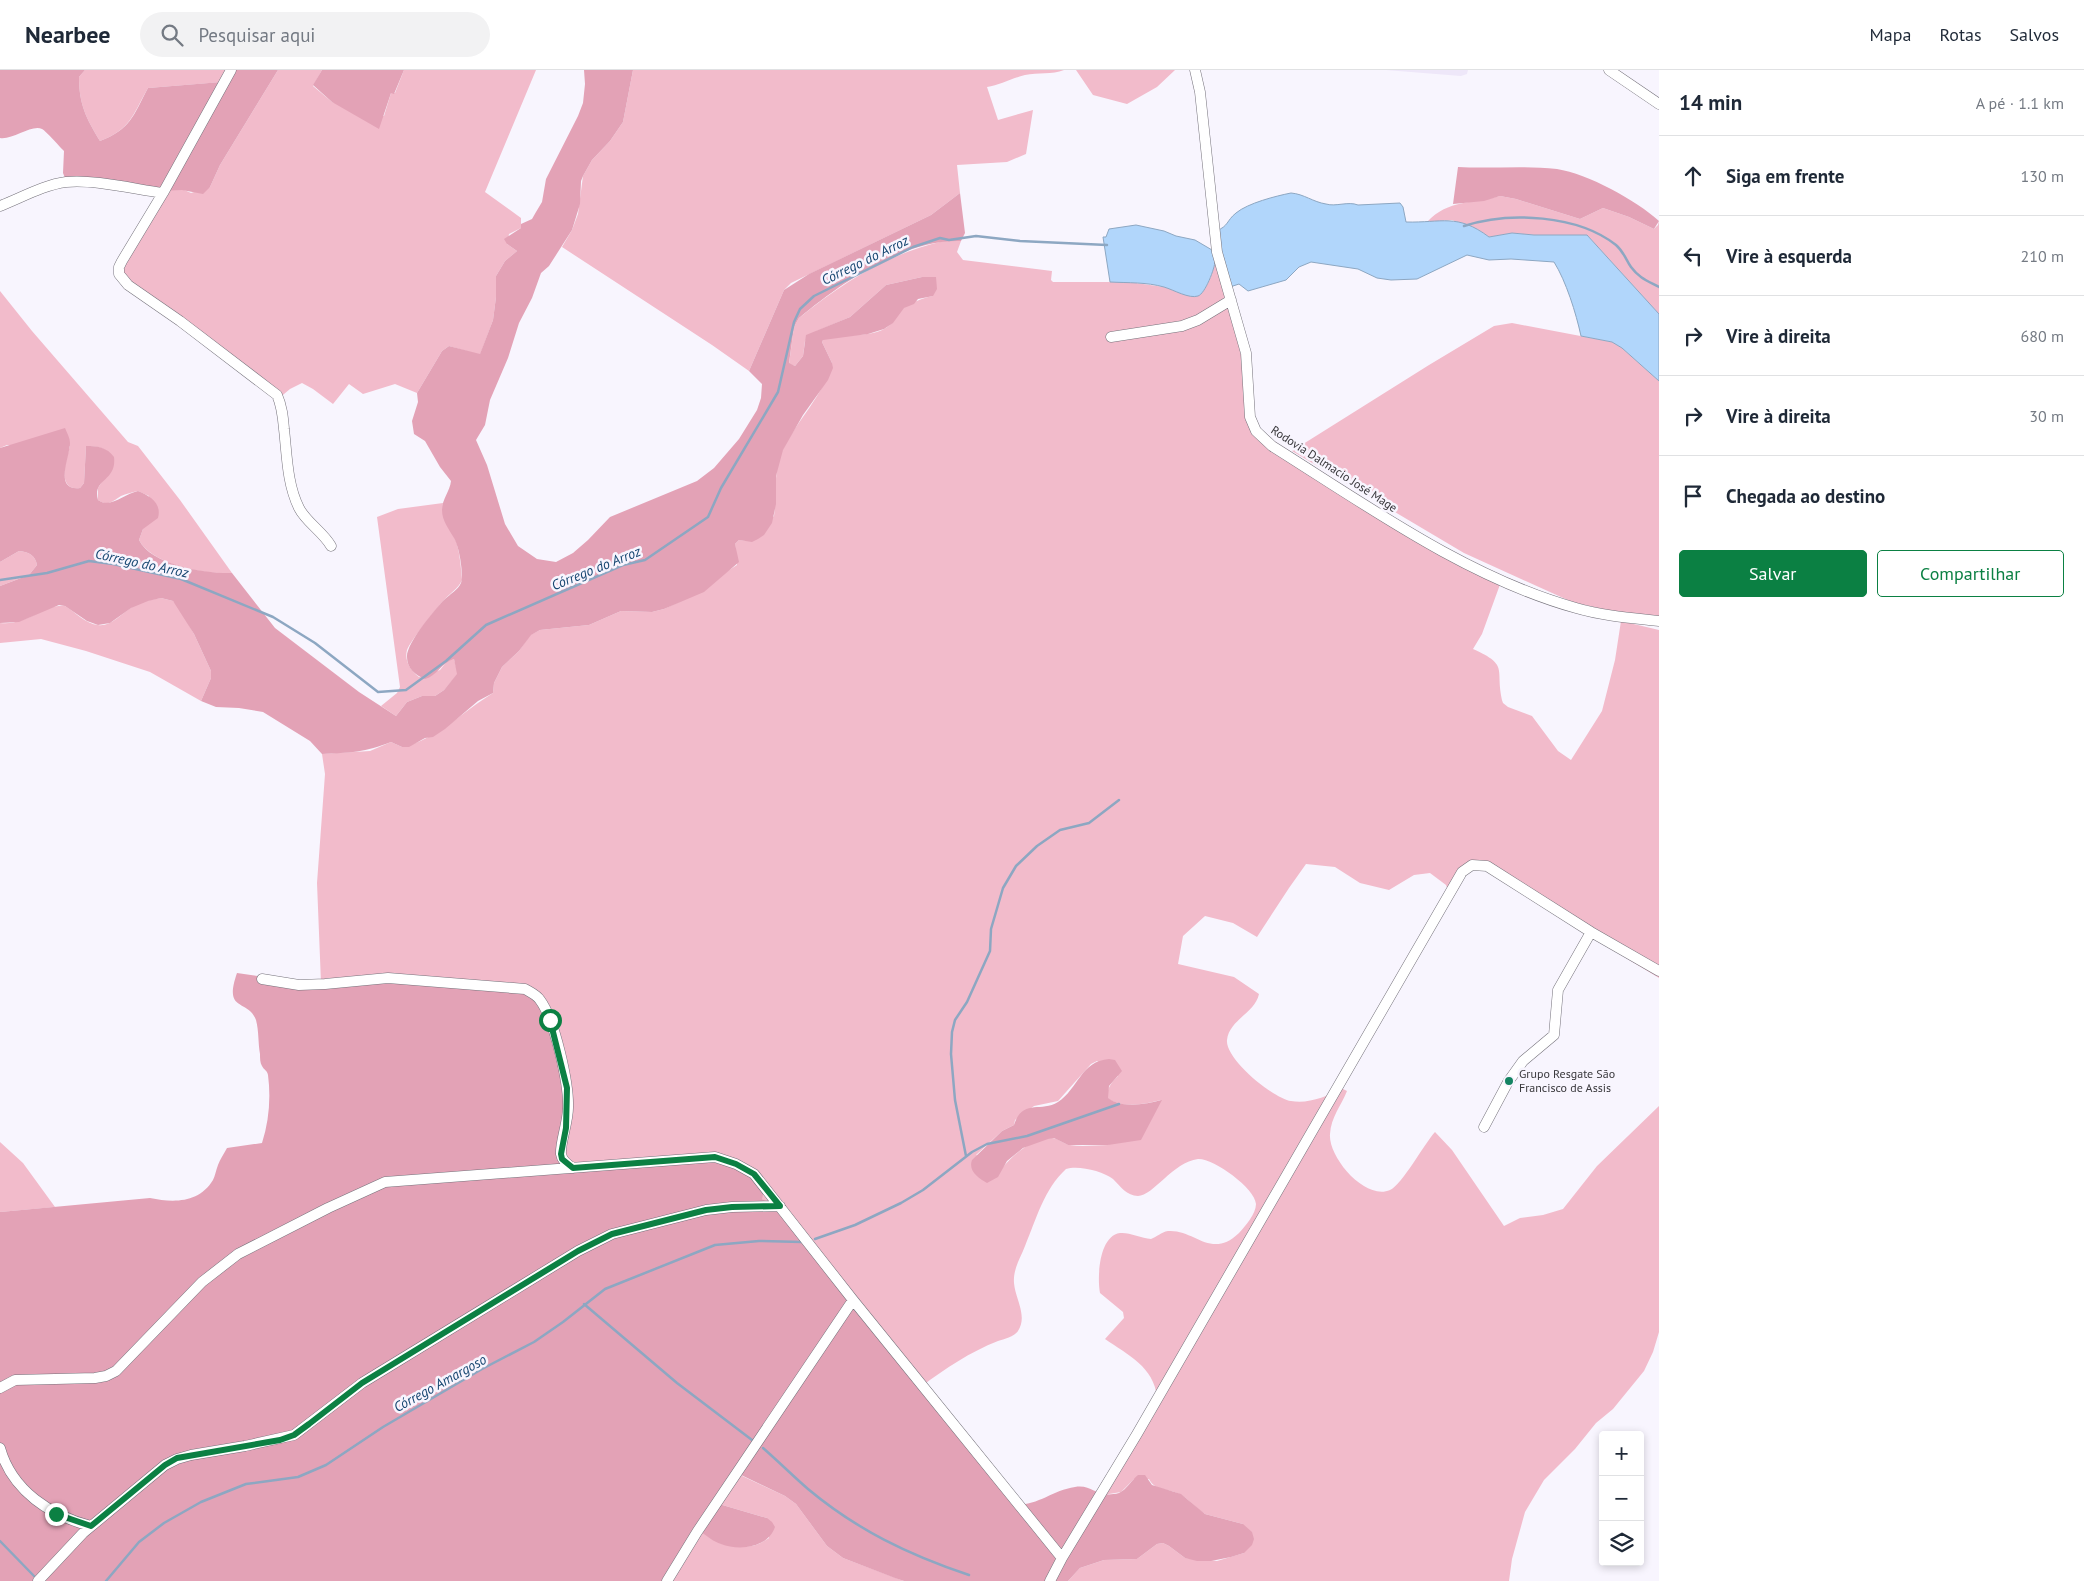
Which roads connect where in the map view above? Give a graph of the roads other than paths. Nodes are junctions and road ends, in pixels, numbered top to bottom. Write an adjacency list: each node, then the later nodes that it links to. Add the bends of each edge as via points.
1 (231, 70): 5 (street)
2 (1194, 70): 7 (street, Rodovia Dalmacio José Mage, via 1200,92 1218,252)
3 (1609, 70): 4 (street)
4 (1659, 104)
5 (162, 193): 6 (street, via 65,182); 9 (street, via 122,261 119,274 128,285 277,395 296,500 302,514 319,529)
6 (0, 206)
7 (1231, 300): 8 (street, via 1182,326); 10 (street, Rodovia Dalmacio José Mage, via 1246,353 1250,416 1263,439 1389,520 1471,567 1575,608)
8 (1112, 337)
9 (331, 546)
10 (1659, 621)
11 (1591, 932): 12 (street); 14 (street, via 1558,990 1554,1035 1523,1061); 21 (street, via 1488,866 1472,865 1462,872)
12 (1659, 971)
13 (262, 978): 15 (street, via 299,985 388,978 525,989 540,999 550,1020 567,1088 566,1128 561,1154)
14 (1484, 1127)
15 (573, 1168): 16 (street, via 715,1157 754,1174); 18 (street, via 385,1182 232,1258 202,1282 116,1371 95,1378 14,1380)
16 (780, 1206): 17 (street); 20 (street, via 706,1210 612,1234 578,1251 362,1383 294,1435 177,1458)
17 (852, 1300): 21 (street); 23 (street)
18 (0, 1388)
19 (0, 1448): 20 (street, via 13,1476 28,1494 56,1514)
20 (91, 1526): 22 (street)
21 (1062, 1558): 24 (street)
22 (38, 1581)
23 (667, 1581)
24 (1050, 1581)

